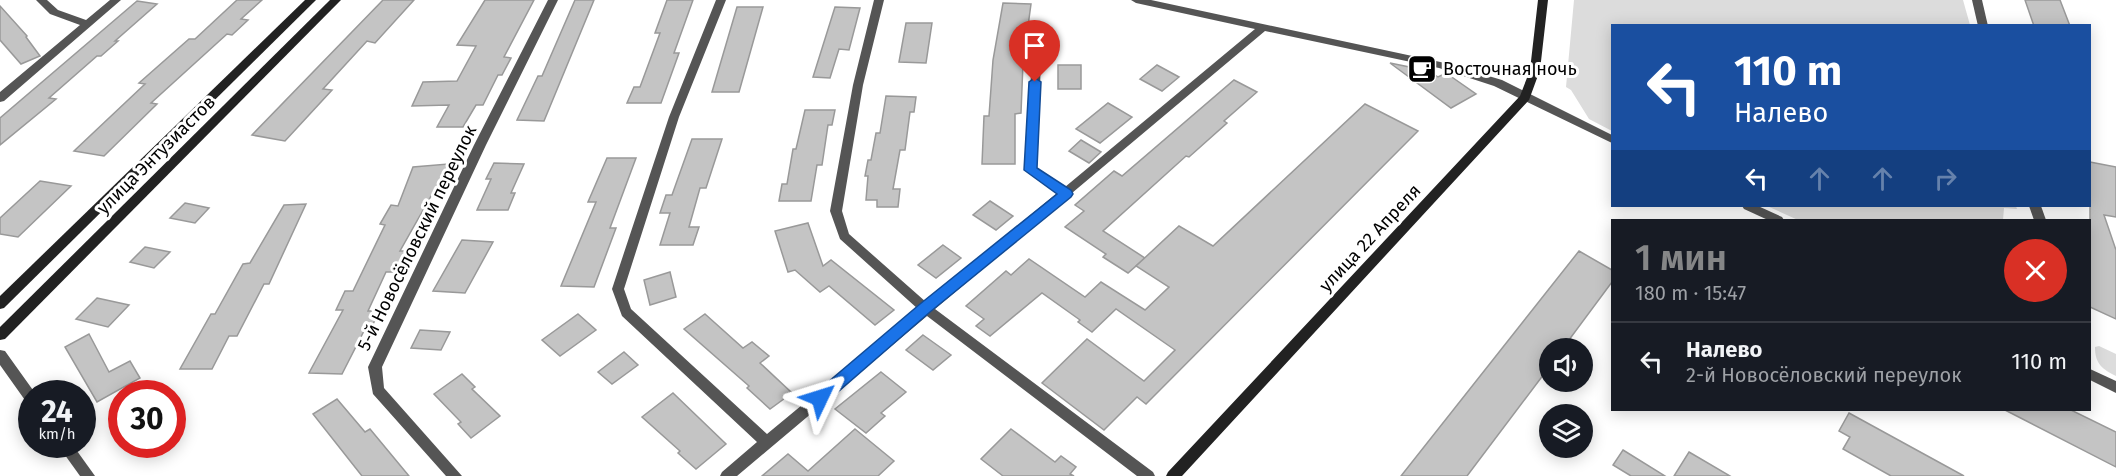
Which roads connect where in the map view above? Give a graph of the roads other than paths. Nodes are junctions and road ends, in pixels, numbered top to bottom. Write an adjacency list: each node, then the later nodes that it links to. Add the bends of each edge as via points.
1 (41, 0): 11 (street, via 54,12)
2 (116, 0): 11 (street)
3 (311, 0): 21 (main road, улица Энтузиастов)
4 (336, 0): 23 (main road, улица Энтузиастов)
5 (553, 0): 31 (street, 5-й Новосёловский переулок, via 375,367 378,390)
6 (721, 0): 28 (street, via 674,117 618,289 626,312)
7 (879, 0): 22 (street, via 858,85 836,211 844,236)
8 (1136, 0): 13 (street)
9 (1543, 0): 15 (main road, улица 22 Апреля, via 1535,70)
10 (1977, 0): 12 (street)
11 (88, 24): 16 (street)
12 (1983, 24)
13 (1263, 27): 15 (street, via 1441,65 1498,83); 18 (street)
14 (1036, 60): 18 (street, via 1031,170)
15 (1525, 97): 17 (street); 34 (main road, улица 22 Апреля)
16 (0, 98)
17 (1611, 139)
18 (1066, 194): 22 (street)
19 (1750, 207): 20 (street)
20 (1776, 219)
21 (0, 304)
22 (925, 308): 28 (street); 33 (street)
23 (0, 335)
24 (0, 355): 26 (street)
25 (2091, 374): 27 (street)
26 (18, 380)
27 (2116, 387)
28 (767, 443): 32 (street)
29 (74, 458): 30 (street)
30 (88, 476)
31 (455, 476)
32 (727, 476)
33 (1148, 476)
34 (1173, 476)

